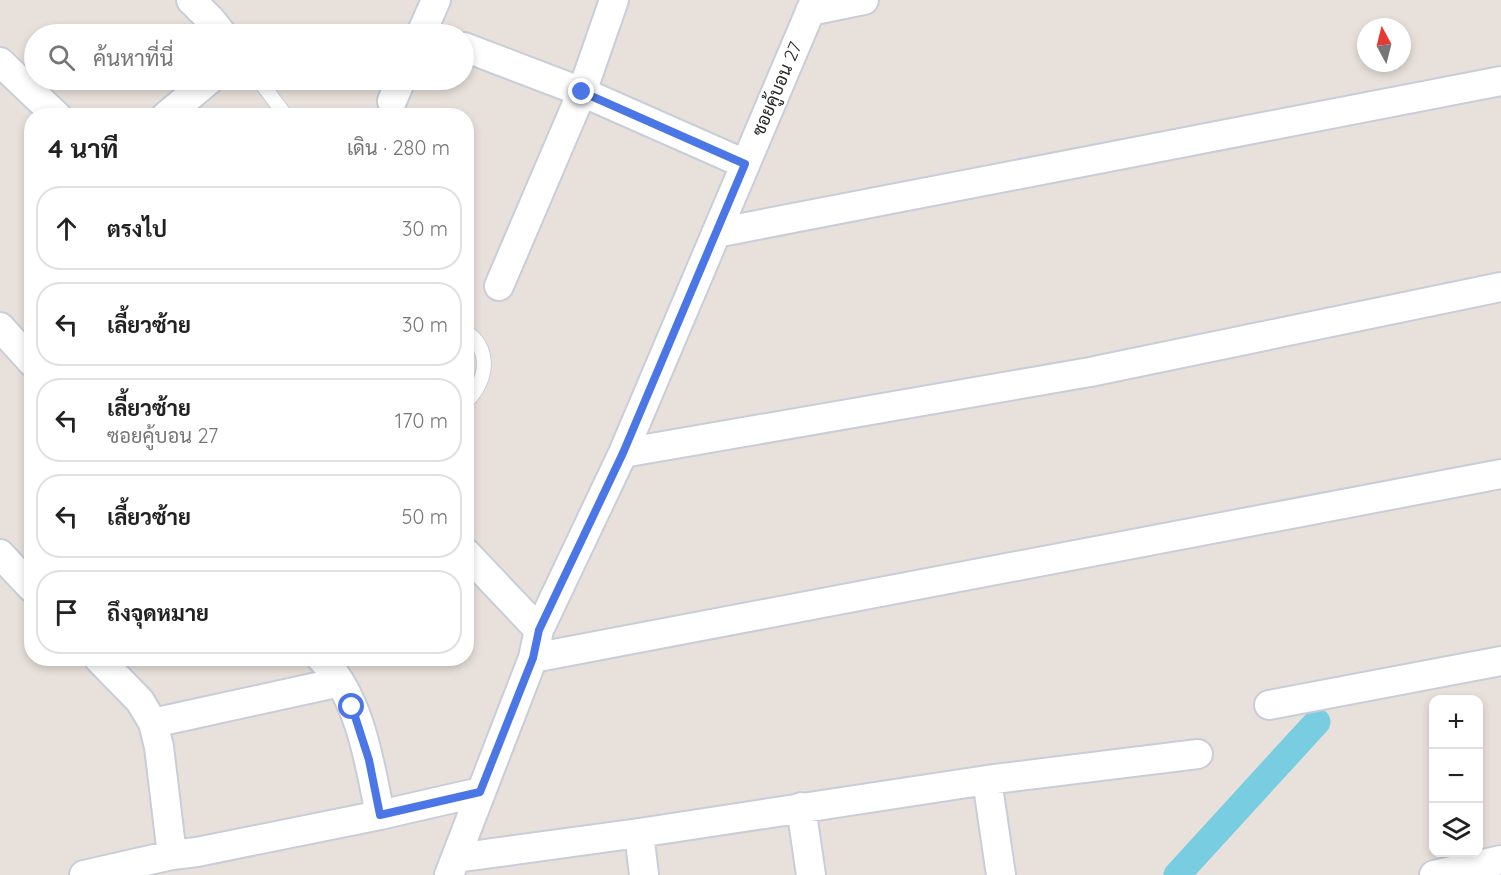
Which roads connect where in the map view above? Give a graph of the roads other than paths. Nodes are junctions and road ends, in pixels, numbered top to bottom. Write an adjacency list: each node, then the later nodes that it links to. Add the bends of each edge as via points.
1 (191, 0): 6 (street)
2 (436, 0): 7 (street)
3 (614, 0): 15 (street)
4 (864, 0): 5 (street)
5 (812, 5): 19 (street, ซอยคู้บอน 27)
6 (214, 24)
7 (428, 24)
8 (474, 51): 15 (street)
9 (0, 62): 11 (street)
10 (1501, 81): 20 (street)
11 (24, 85)
12 (30, 90): 16 (street)
13 (197, 90): 17 (street)
14 (266, 90): 18 (lane)
15 (582, 92): 19 (street); 21 (street)
16 (49, 108)
17 (176, 108)
18 (280, 108)
19 (745, 164): 20 (street, ซอยคู้บอน 27)
20 (716, 233): 27 (street, ซอยคู้บอน 27)
21 (500, 286)
22 (1501, 287): 27 (street, via 1090,372)
23 (0, 327): 25 (street)
24 (474, 340): 26 (lane, via 480,346 484,366 481,385)
25 (24, 353)
26 (474, 393)
27 (623, 453): 32 (street, ซอยคู้บอน 27)
28 (1501, 474): 33 (street)
29 (0, 554): 31 (street)
30 (474, 561): 32 (street)
31 (24, 580)
32 (539, 630): 33 (street, ซอยคู้บอน 27)
33 (533, 658): 42 (street, ซอยคู้บอน 27)
34 (1501, 661): 38 (street)
35 (106, 666): 39 (street, via 140,701)
36 (329, 666): 37 (street)
37 (340, 682): 39 (street); 44 (street, via 369,760)
38 (1269, 705)
39 (153, 723): 47 (street)
40 (1198, 754): 41 (street)
41 (987, 780): 43 (street); 52 (street)
42 (480, 792): 44 (street); 48 (street, ซอยคู้บอน 27)
43 (801, 807): 45 (street); 51 (street)
44 (380, 815): 47 (street)
45 (639, 833): 48 (street); 50 (street)
46 (1501, 860): 53 (street)
47 (189, 861): 49 (street)
48 (452, 866)
49 (84, 875)
50 (644, 875)
51 (811, 875)
52 (1001, 875)
53 (1434, 875)

